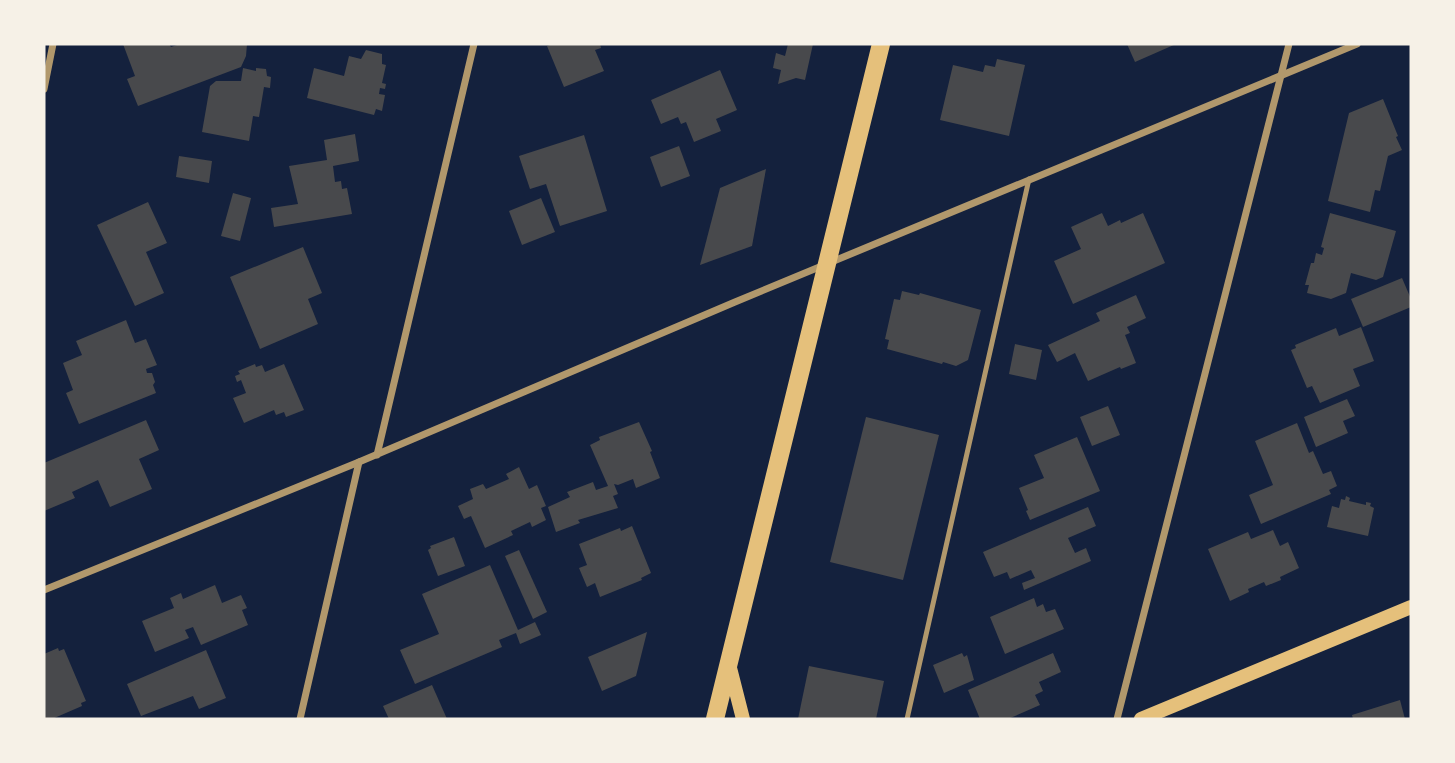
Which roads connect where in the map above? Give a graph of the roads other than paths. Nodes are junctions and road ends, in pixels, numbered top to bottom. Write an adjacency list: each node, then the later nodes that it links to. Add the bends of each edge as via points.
1 (53, 44): 7 (street)
2 (474, 44): 10 (street)
3 (881, 44): 9 (main road)
4 (1289, 44): 6 (street)
5 (1357, 44): 6 (street)
6 (1282, 75): 8 (street); 19 (street)
7 (44, 89)
8 (1029, 179): 9 (street); 18 (lane)
9 (827, 263): 10 (street); 14 (main road)
10 (377, 455): 11 (street)
11 (359, 462): 12 (street); 15 (street)
12 (44, 590)
13 (1411, 607): 20 (main road)
14 (729, 664): 16 (main road); 17 (main road)
15 (300, 719)
16 (715, 719)
17 (743, 719)
18 (907, 719)
19 (1117, 719)
20 (1141, 719)

